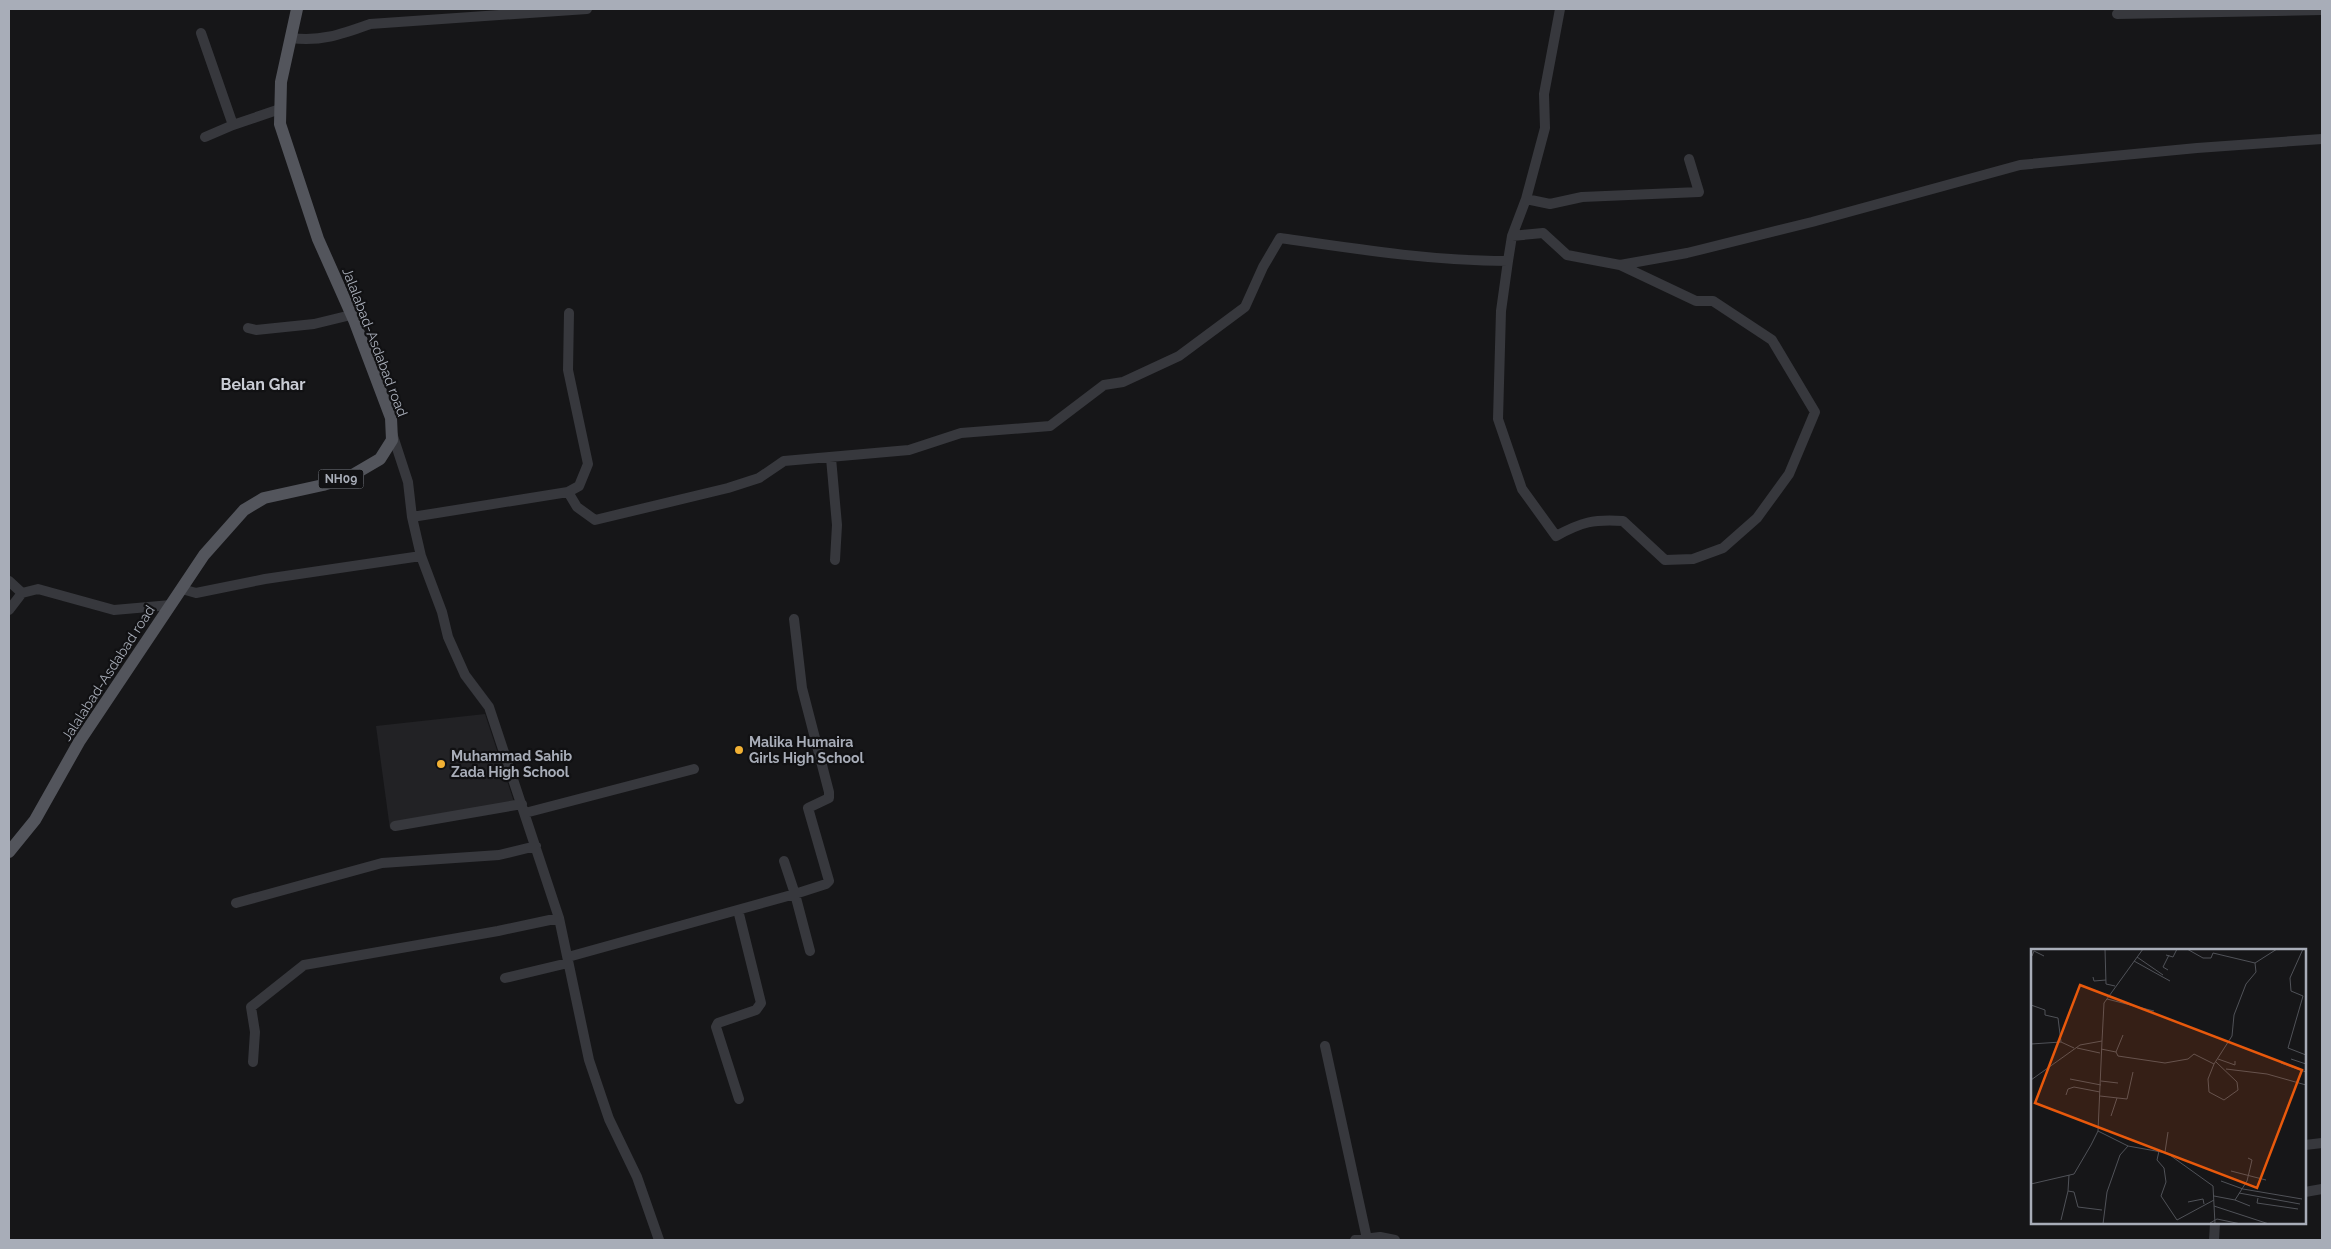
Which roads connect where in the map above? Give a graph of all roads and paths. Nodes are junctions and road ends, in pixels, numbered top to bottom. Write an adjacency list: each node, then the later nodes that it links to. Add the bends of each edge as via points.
1 (297, 9): 7 (main road, Jalalabad-Asdabad road / NH09)
2 (586, 9): 7 (street, via 370,24 310,41)
3 (1560, 9): 13 (street, via 1544,94 1544,128)
4 (2322, 10): 5 (street)
5 (2117, 14)
6 (201, 33): 9 (street)
7 (291, 38): 8 (main road, Jalalabad-Asdabad road / NH09, via 281,82)
8 (280, 109): 9 (street); 18 (main road, Jalalabad-Asdabad road / NH09, via 280,124 318,238)
9 (233, 125): 10 (street)
10 (205, 137)
11 (2322, 139): 16 (street, via 2020,165 1812,222)
12 (1689, 159): 13 (street, via 1699,192 1582,198 1550,204)
13 (1526, 199): 14 (street)
14 (1512, 236): 15 (street); 16 (street, via 1543,233 1567,255)
15 (1508, 260): 16 (street, via 1501,311 1498,419 1522,489 1556,536 1594,520 1623,521 1666,560 1693,559 1723,548 1757,518 1789,474 1816,412 1772,340 1713,301 1696,301); 21 (street, via 1469,261 1280,238 1246,307 1179,356 1123,382 1104,385 1050,426 960,433 909,450)
16 (1620, 265)
17 (569, 312): 22 (street, via 568,370 588,464 579,486)
18 (351, 315): 19 (street, via 314,324); 20 (main road, Jalalabad-Asdabad road / NH09, via 391,418)
19 (248, 328)
20 (391, 430): 23 (street, via 408,482); 27 (main road, Jalalabad-Asdabad road / NH09, via 392,440 380,459 351,476 264,498 244,510 204,555)
21 (831, 458): 22 (street, via 784,462 758,478 728,488 595,520 577,507); 25 (street, via 837,525)
22 (568, 492): 23 (street)
23 (412, 517): 24 (street)
24 (421, 556): 27 (street, via 265,579 196,593); 33 (street, via 448,637 465,675 490,707)
25 (835, 560)
26 (9, 580): 28 (street)
27 (182, 589): 29 (main road, Jalalabad-Asdabad road / NH09)
28 (22, 593): 29 (street, via 38,589 114,610); 30 (street)
29 (171, 605): 36 (main road, Jalalabad-Asdabad road / NH09, via 79,742 35,820)
30 (9, 610)
31 (794, 619): 38 (street, via 802,688 829,798 808,808 829,881)
32 (694, 768): 33 (street)
33 (524, 809): 34 (street); 35 (street)
34 (394, 826)
35 (536, 846): 39 (street, via 499,855 382,863); 41 (street)
36 (9, 852)
37 (784, 861): 38 (street)
38 (796, 894): 40 (street); 42 (street)
39 (236, 903)
40 (738, 910): 43 (street); 47 (street, via 761,1003 756,1010 718,1023 716,1027)
41 (560, 918): 43 (street); 46 (street, via 498,932 304,965 251,1007 255,1032)
42 (810, 950)
43 (568, 960): 44 (street); 54 (street, via 589,1060)
44 (505, 978)
45 (1325, 1046): 53 (street)
46 (253, 1062)
47 (739, 1099)
48 (2322, 1143): 49 (street)
49 (2306, 1145)
50 (2322, 1189): 51 (street)
51 (2306, 1192)
52 (2215, 1224): 57 (street)
53 (1367, 1239): 55 (street); 56 (street)
54 (659, 1240)
55 (1355, 1240)
56 (1395, 1240)
57 (2214, 1240)

